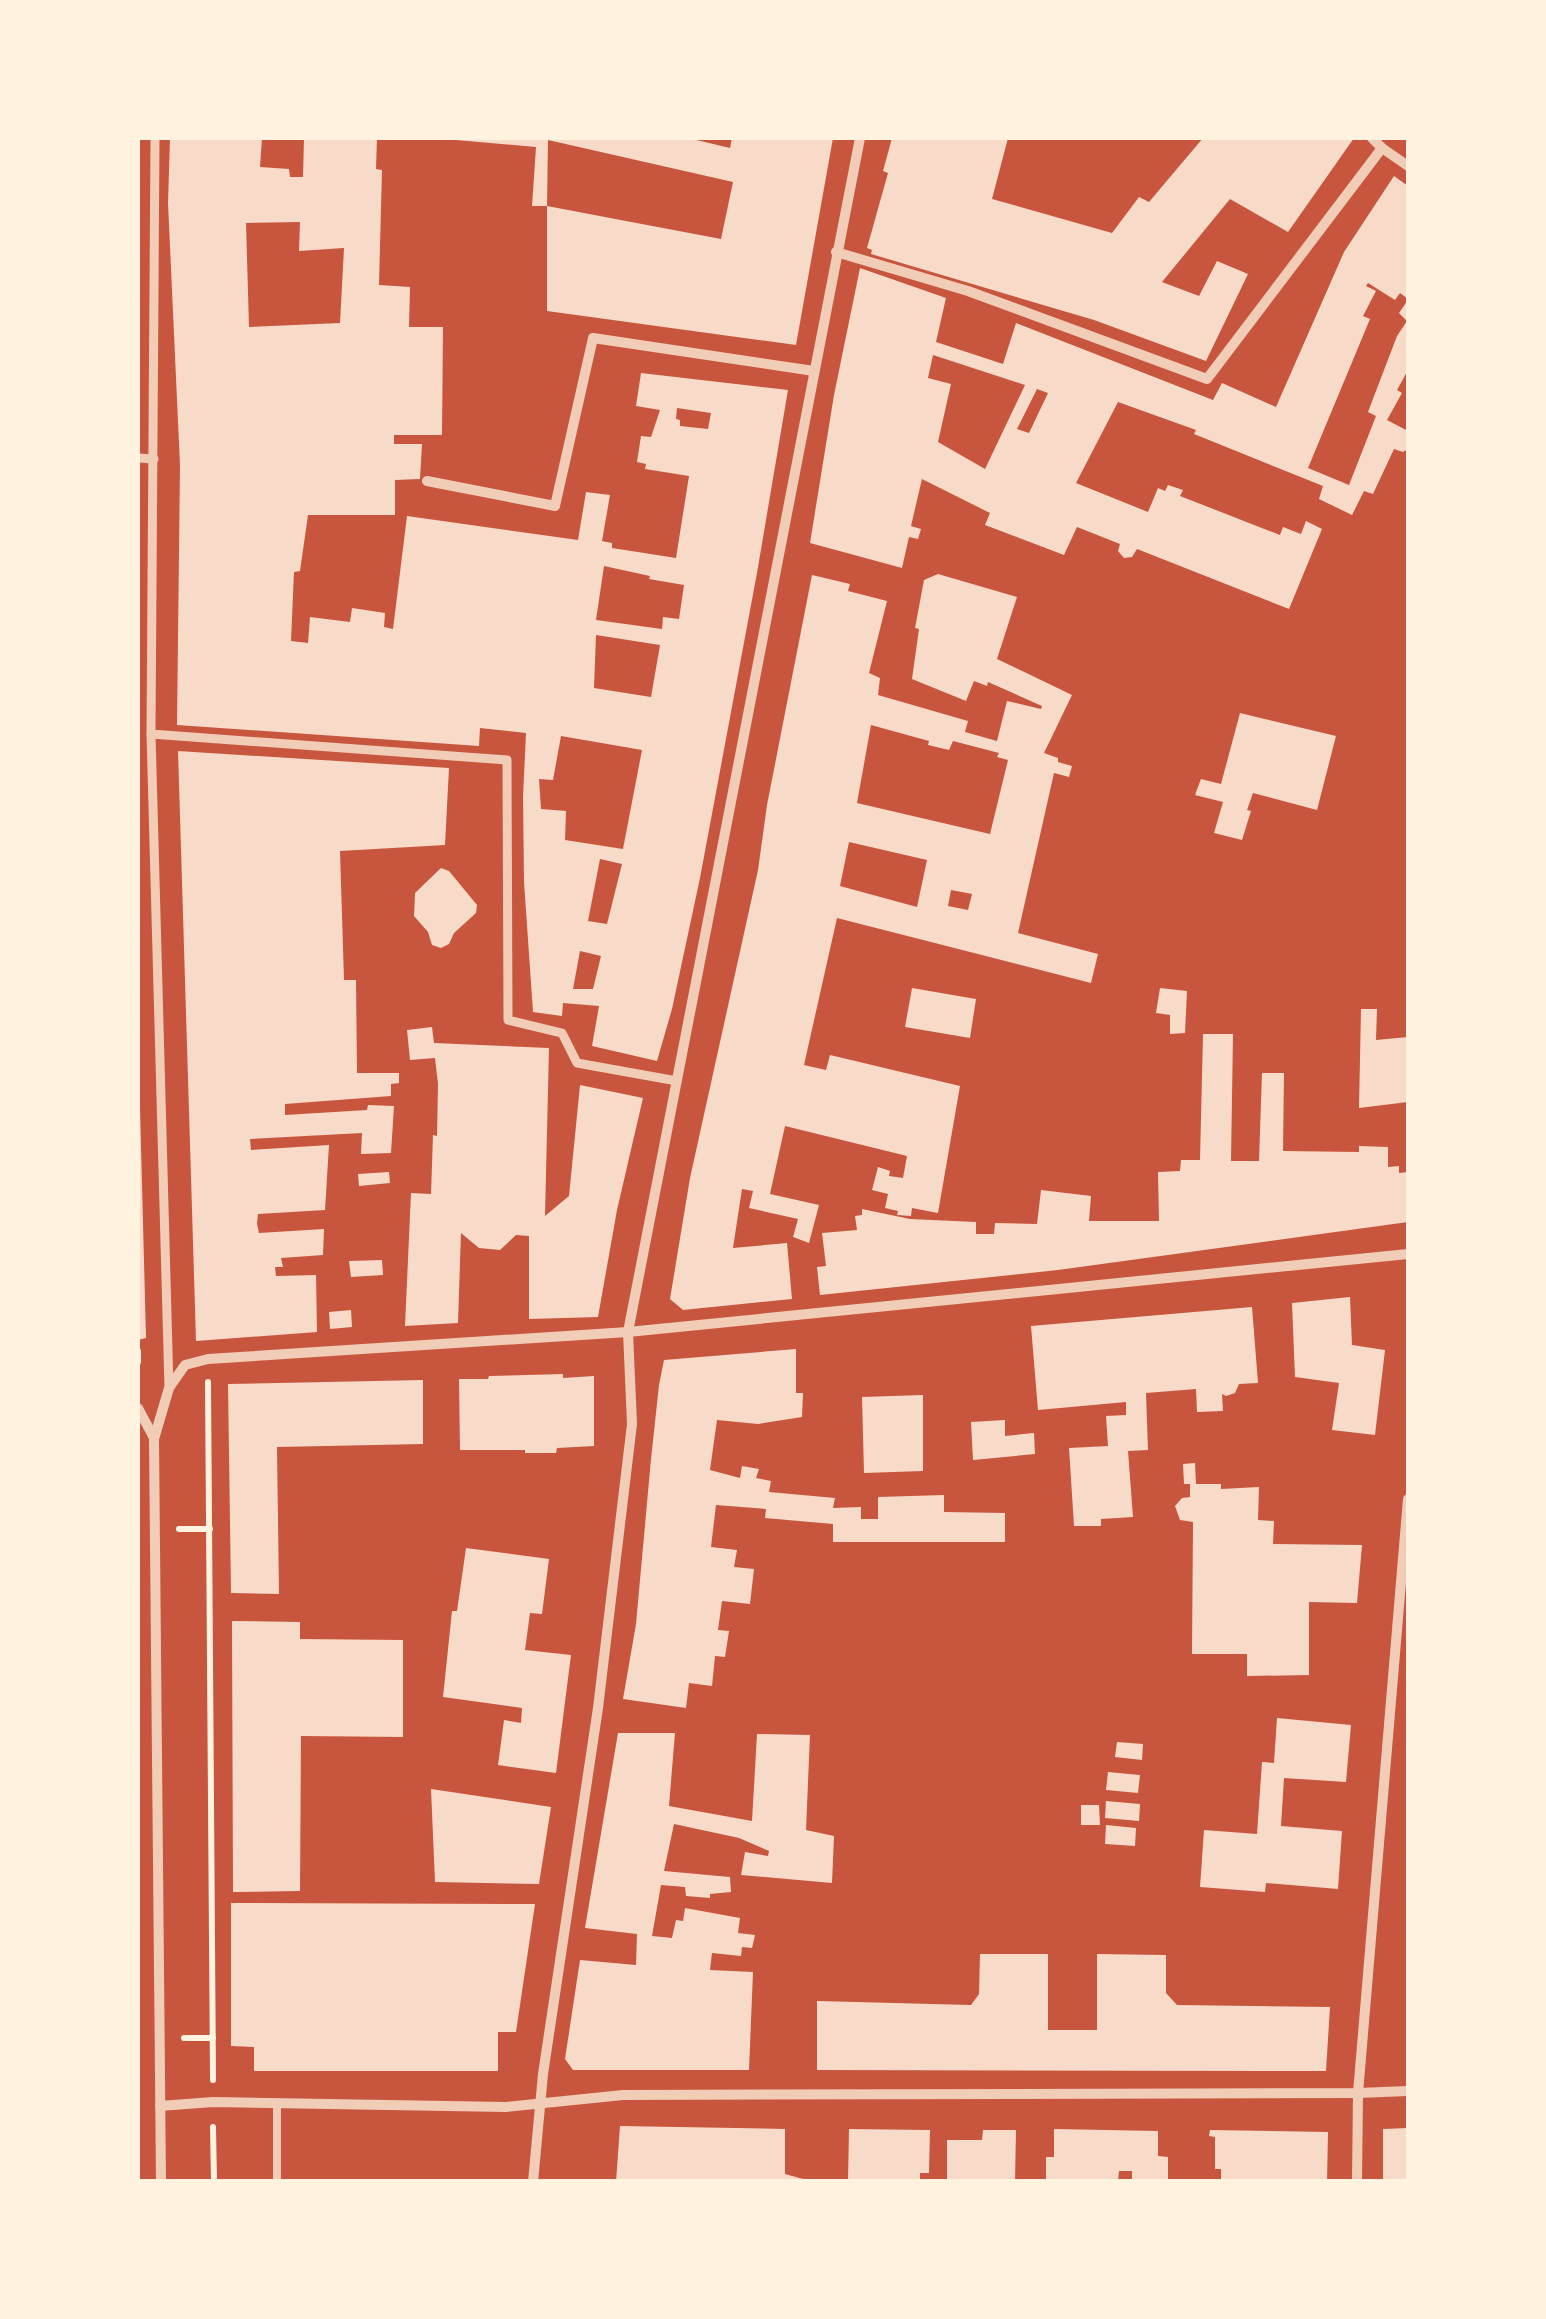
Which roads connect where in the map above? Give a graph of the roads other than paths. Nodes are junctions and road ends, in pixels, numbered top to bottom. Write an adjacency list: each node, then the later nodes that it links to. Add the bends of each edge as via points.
1 (155, 138): 9 (street)
2 (860, 138): 6 (street)
3 (1372, 138): 4 (street)
4 (1382, 148): 5 (street); 6 (street, via 1208,379 968,291)
5 (1408, 166)
6 (836, 252): 7 (street)
7 (814, 370): 10 (street, via 593,338 555,506); 12 (street)
8 (138, 458): 9 (street)
9 (154, 458): 11 (street)
10 (427, 481)
11 (151, 734): 12 (street, via 507,760 508,1020 562,1033 578,1063); 15 (street)
12 (677, 1080): 14 (street)
13 (1408, 1254): 14 (street)
14 (628, 1332): 15 (street, via 208,1359 185,1365); 22 (street, via 632,1424)
15 (169, 1388): 17 (street)
16 (138, 1408): 17 (street)
17 (154, 1439): 23 (street)
18 (1408, 1499): 20 (street)
19 (1408, 2091): 20 (street)
20 (1358, 2093): 22 (street, via 624,2095); 27 (street)
21 (278, 2104): 22 (street); 23 (street); 25 (lane)
22 (539, 2104): 26 (street)
23 (160, 2106): 24 (street)
24 (162, 2182)
25 (277, 2182)
26 (533, 2182)
27 (1357, 2182)

